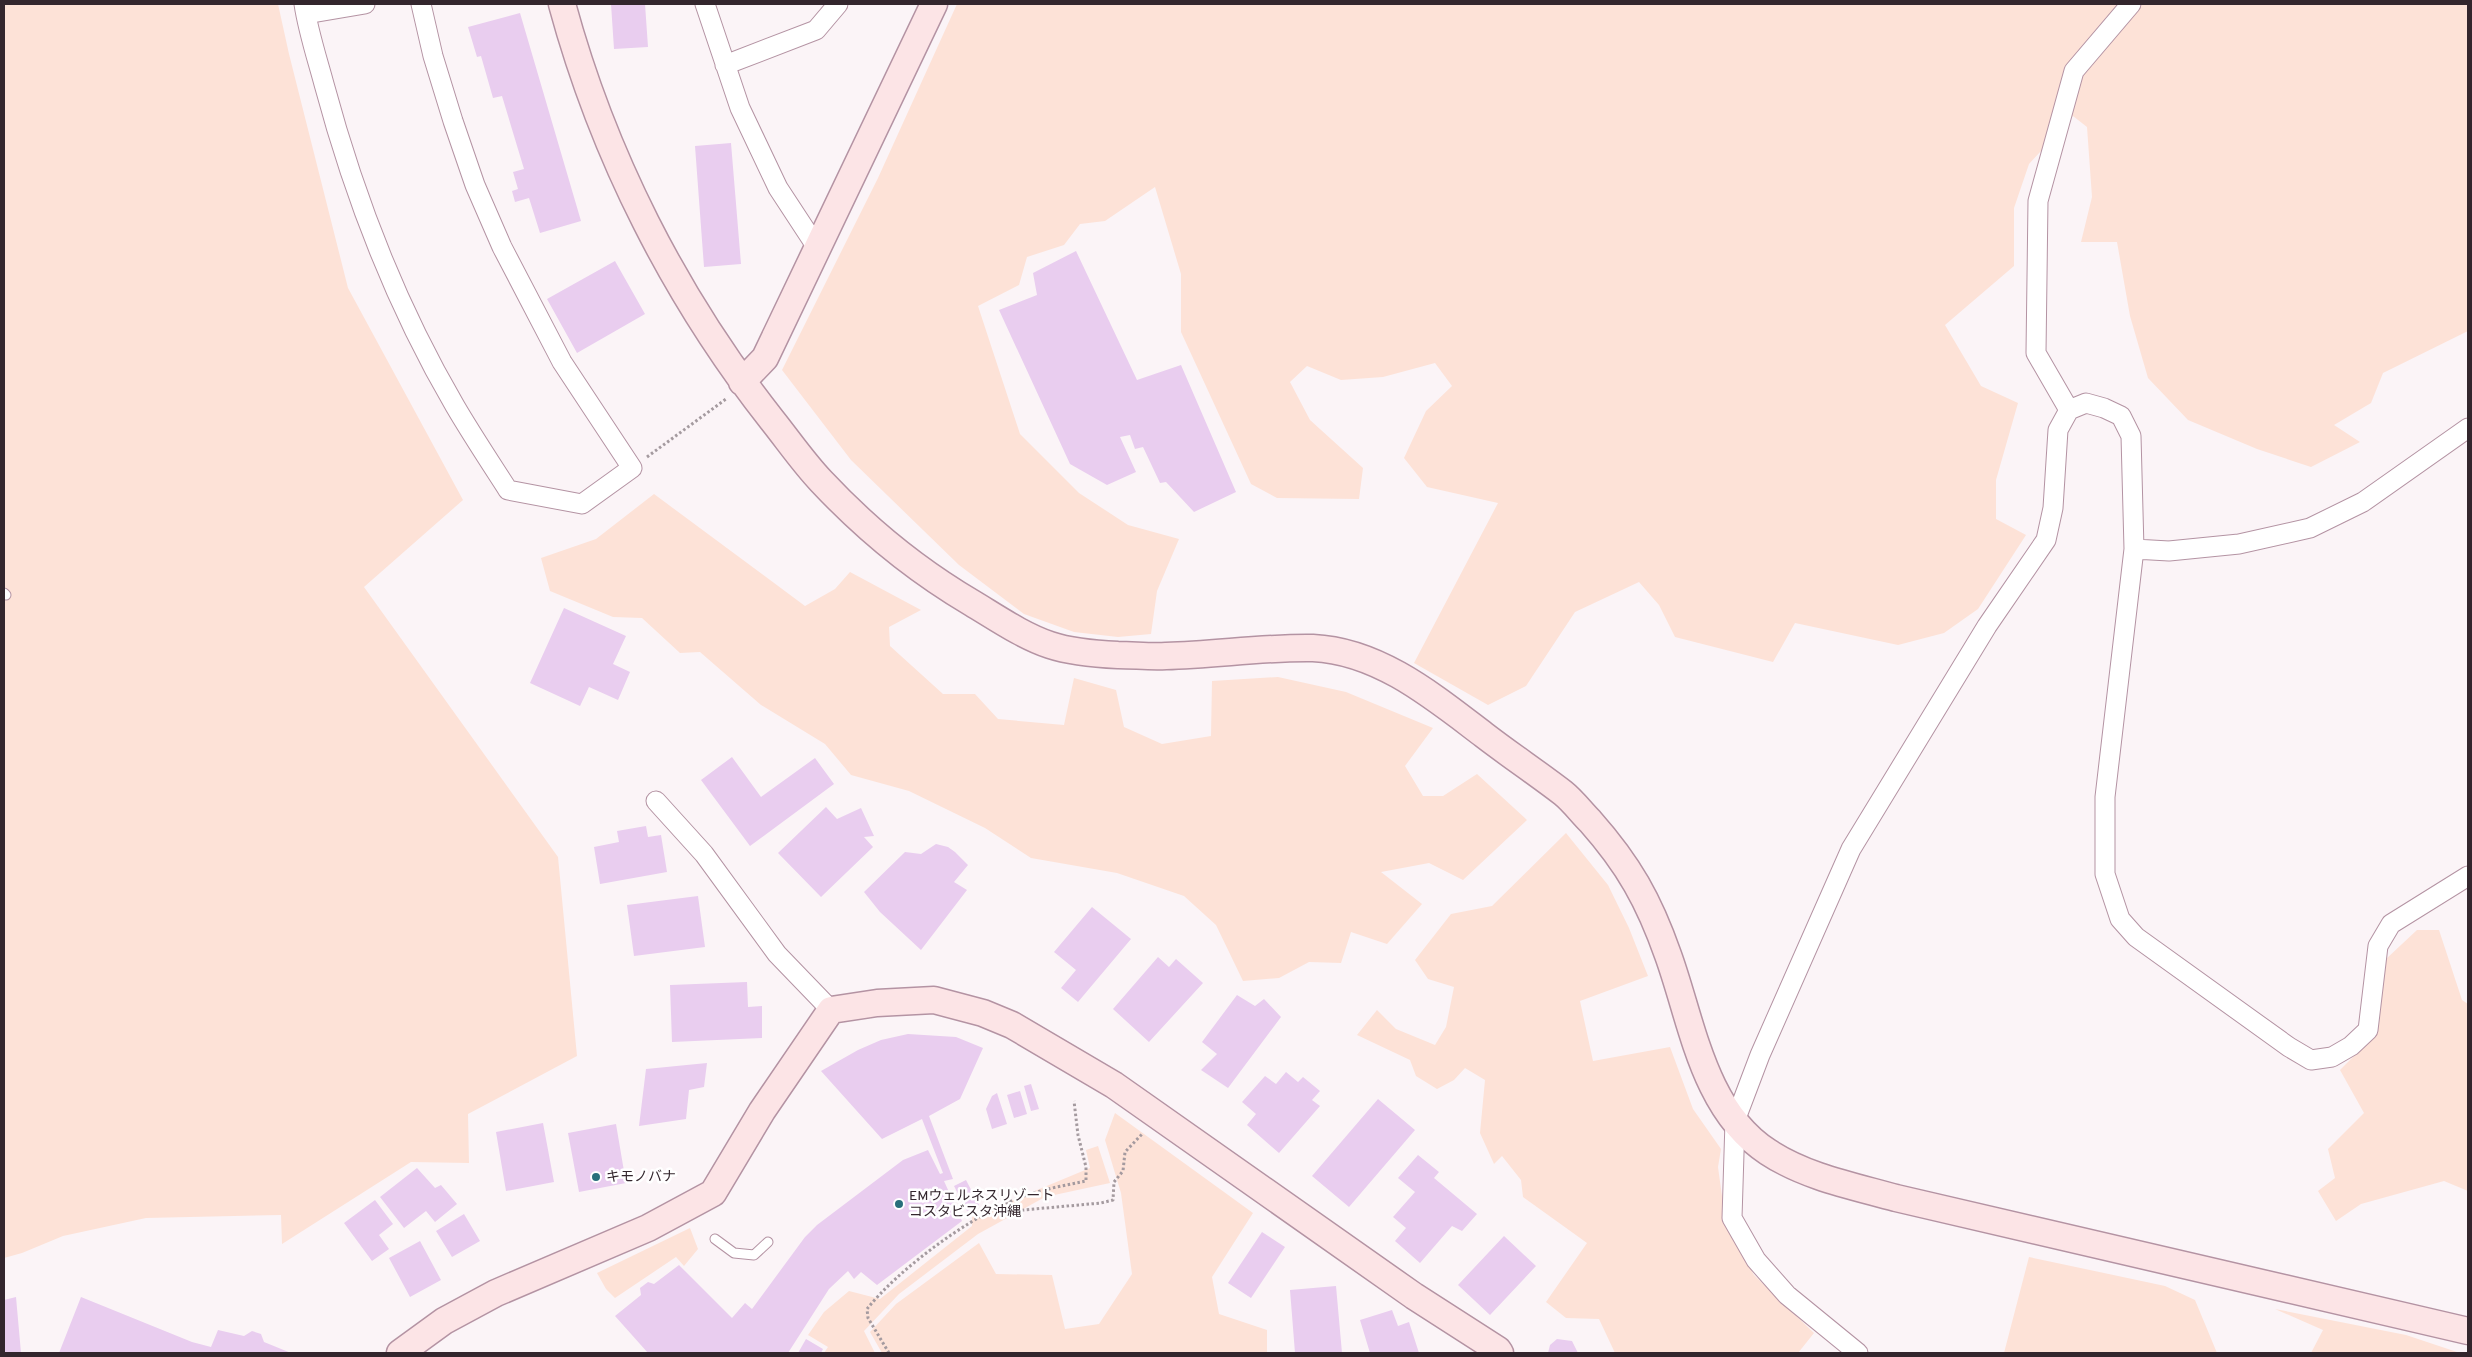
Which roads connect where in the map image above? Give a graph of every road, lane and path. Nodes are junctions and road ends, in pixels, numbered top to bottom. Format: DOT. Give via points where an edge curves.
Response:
graph roads {
  1 [pos="365,4"];
  2 [pos="421,4"];
  3 [pos="562,4"];
  4 [pos="705,4"];
  5 [pos="838,4"];
  6 [pos="934,4"];
  7 [pos="2131,4"];
  8 [pos="305,9"];
  9 [pos="725,65"];
  10 [pos="818,250"];
  11 [pos="742,382"];
  12 [pos="2069,410"];
  13 [pos="2468,428"];
  14 [pos="632,468"];
  15 [pos="2134,549"];
  16 [pos="656,802"];
  17 [pos="2468,876"];
  18 [pos="831,1010"];
  19 [pos="1074,1101"];
  20 [pos="1735,1120"];
  21 [pos="1145,1132"];
  22 [pos="1010,1201"];
  23 [pos="715,1239"];
  24 [pos="768,1242"];
  25 [pos="2468,1331"];
  26 [pos="400,1353"];
  27 [pos="889,1353"];
  28 [pos="1500,1353"];
  29 [pos="1858,1353"];
  1 -- 8 [label="street"];
  2 -- 14 [label="street" via="453,121 475,185 502,246 562,362"];
  3 -- 11 [label="street" via="599,118 638,209 677,282"];
  4 -- 9 [label="street"];
  5 -- 9 [label="street" via="816,30"];
  6 -- 10 [label="street"];
  7 -- 12 [label="street" via="2074,71 2038,201 2036,353"];
  8 -- 14 [label="street" via="353,182 378,248 414,328 455,405 508,490 582,504"];
  9 -- 10 [label="street" via="740,108 778,188"];
  10 -- 11 [label="street" via="765,358"];
  11 -- 14 [label="path" via="727,399"];
  11 -- 20 [label="street" via="819,480 901,556 962,597 1050,645 1095,654 1163,657 1316,648 1350,654 1395,672 1443,702 1569,798 1619,854 1650,908 1713,1086"];
  12 -- 15 [label="street" via="2086,403 2104,408 2121,416 2131,436"];
  12 -- 20 [label="street" via="2058,430 2053,508 2046,540 1987,626 1851,849 1760,1055"];
  13 -- 15 [label="street" via="2363,502 2310,528 2239,544 2169,552"];
  15 -- 17 [label="street" via="2105,797 2105,874 2120,919 2136,937 2311,1060 2332,1057 2351,1046 2368,1030 2378,946 2391,924"];
  16 -- 18 [label="street" via="704,854 777,954"];
  18 -- 26 [label="street" via="762,1111 713,1194 648,1228 496,1293 444,1321"];
  18 -- 28 [label="street" via="877,1003 934,1000 983,1013 1012,1025 1114,1085"];
  19 -- 22 [label="path" via="1086,1181"];
  20 -- 25 [label="street" via="1766,1152 1823,1178 1896,1198"];
  20 -- 29 [label="street" via="1732,1218 1756,1260 1787,1295"];
  21 -- 22 [label="path" via="1125,1152 1123,1171 1114,1182 1113,1200 1012,1211"];
  22 -- 27 [label="path" via="957,1232 916,1262 879,1294 867,1309 868,1318"];
  23 -- 24 [label="lane" via="734,1253 754,1255"];
}
